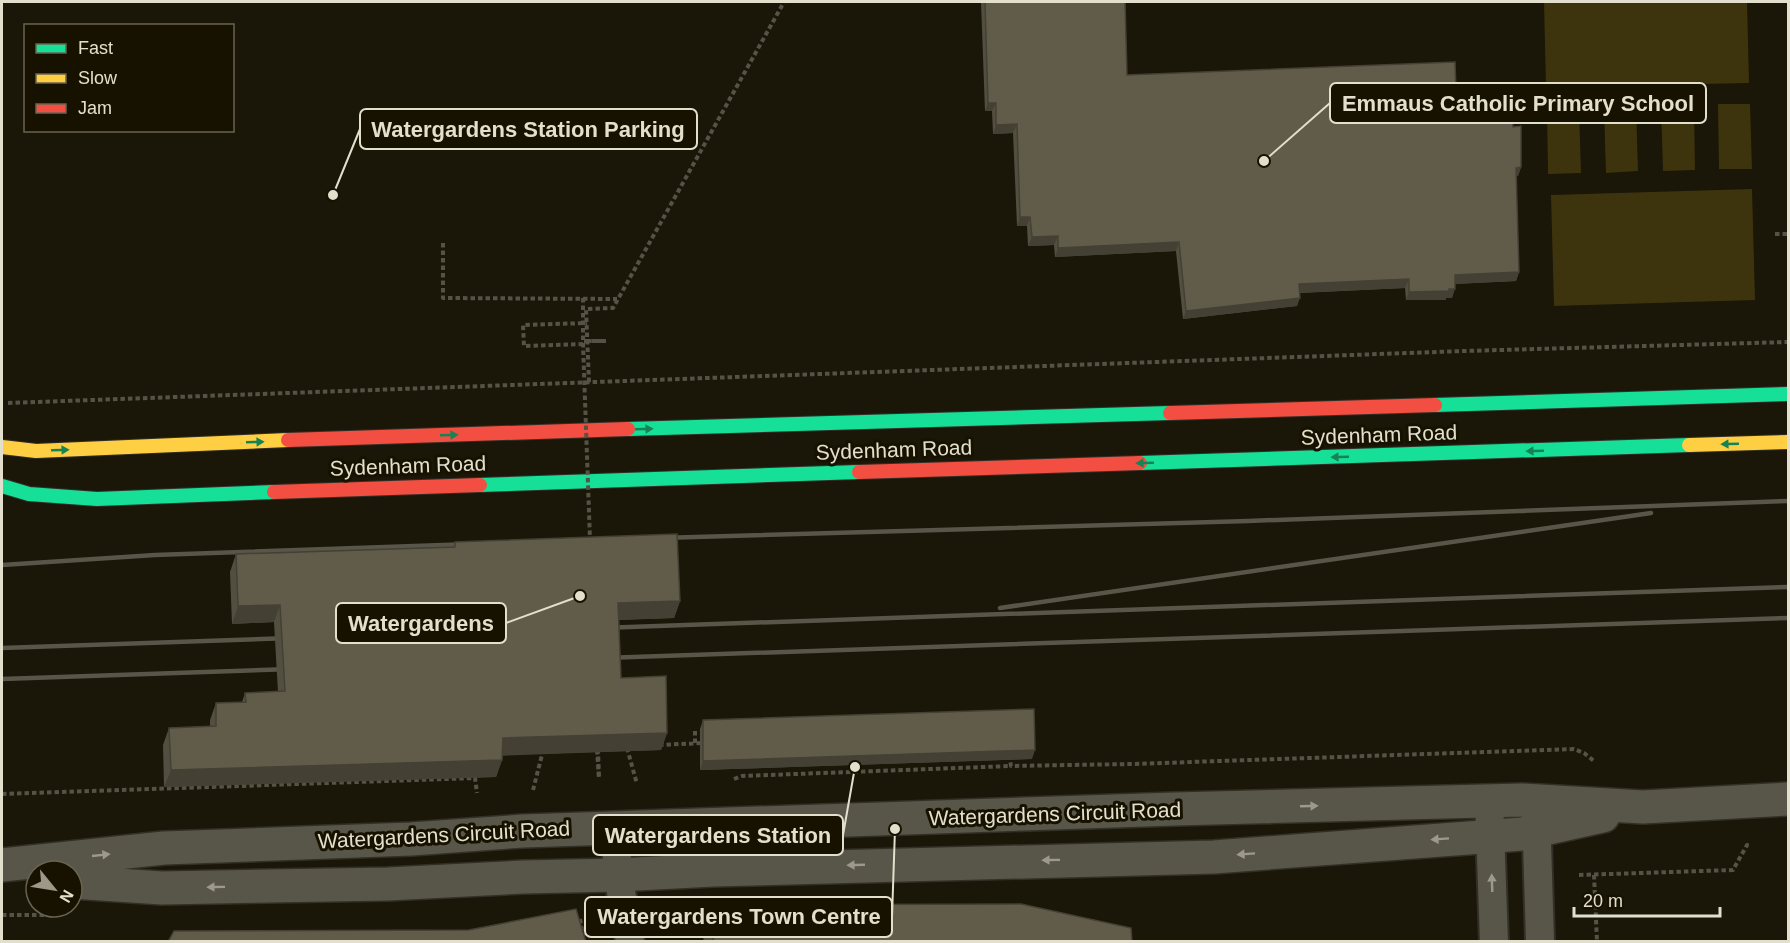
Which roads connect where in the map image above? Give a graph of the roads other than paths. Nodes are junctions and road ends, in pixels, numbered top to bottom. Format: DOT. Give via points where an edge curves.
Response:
graph roads {
  1 [pos="1788,394"];
  2 [pos="1788,442"];
  3 [pos="2,447"];
  4 [pos="2,486"];
  5 [pos="1788,799"];
  6 [pos="1489,801"];
  7 [pos="1537,815"];
  8 [pos="615,828"];
  9 [pos="1490,835"];
  10 [pos="2,865"];
  11 [pos="618,875"];
  12 [pos="2,878"];
  13 [pos="24,879"];
  14 [pos="84,883"];
  15 [pos="630,942"];
  16 [pos="1494,942"];
  17 [pos="1540,942"];
  3 -- 1 [label="street, Sydenham Road, one-way" via="36,451 338,438 715,432"];
  2 -- 4 [label="street, Sydenham Road, one-way" via="730,471 97,499 29,494"];
  5 -- 7 [label="street, Watergardens Circuit Road"];
  6 -- 7 [label="street, Watergardens Circuit Road"];
  8 -- 6 [label="street, Watergardens Circuit Road, one-way"];
  6 -- 9 [label="lane"];
  7 -- 9 [label="street, Watergardens Circuit Road" via="1522,834"];
  7 -- 17 [label="lane"];
  10 -- 8 [label="street, Watergardens Circuit Road, one-way" via="164,848"];
  8 -- 11 [label="lane"];
  9 -- 11 [label="street, Watergardens Circuit Road, one-way" via="1215,856"];
  16 -- 9 [label="lane, one-way"];
  11 -- 14 [label="street, Watergardens Circuit Road, one-way" via="162,888"];
  11 -- 15 [label="lane"];
  12 -- 13 [label="street"];
}
